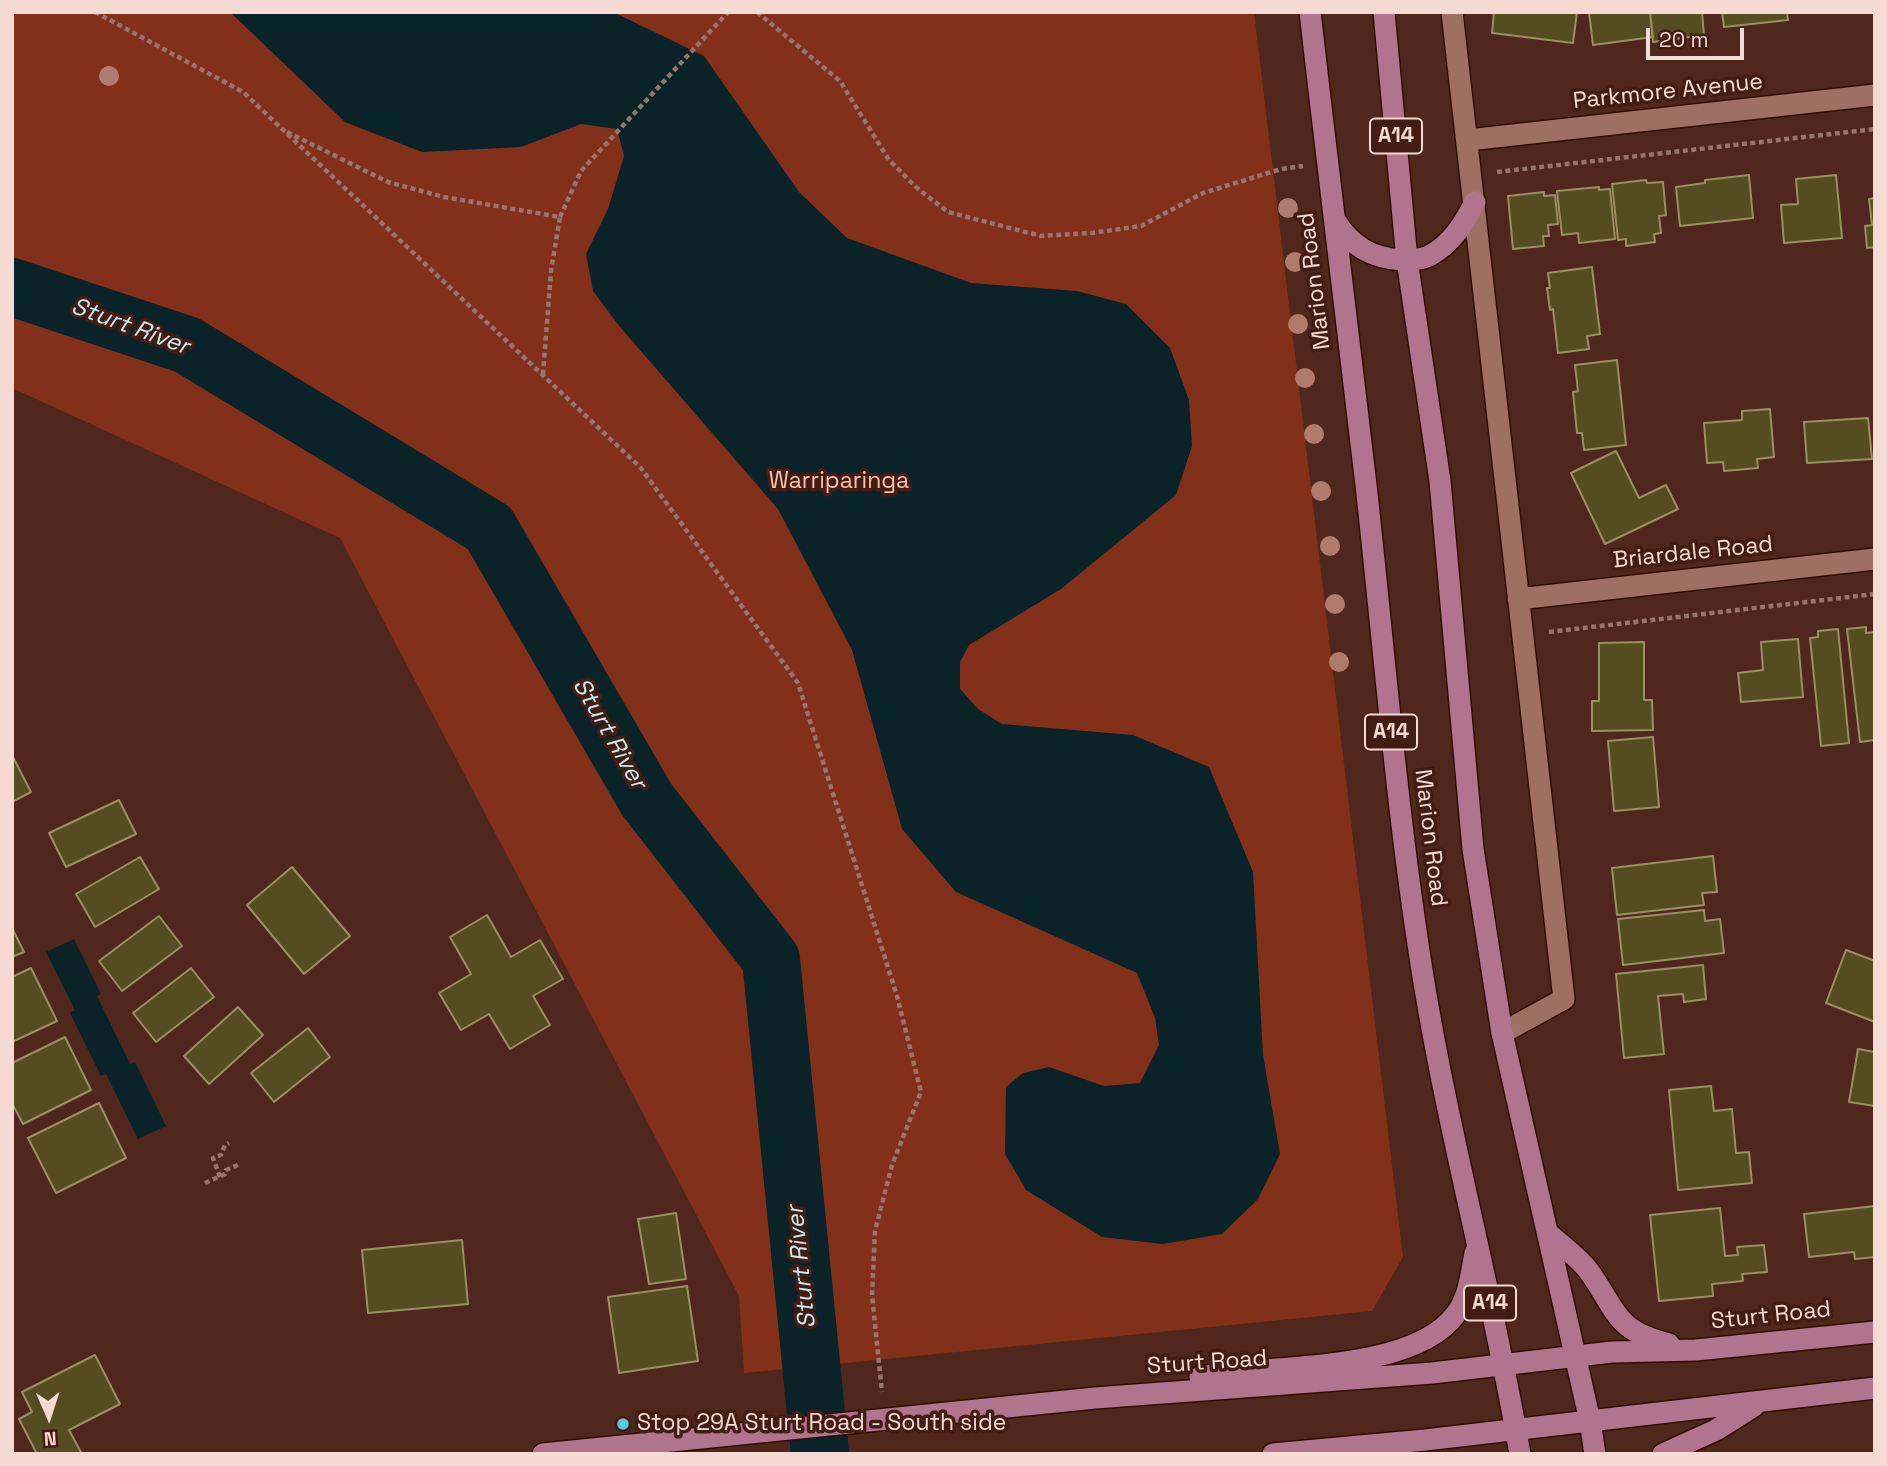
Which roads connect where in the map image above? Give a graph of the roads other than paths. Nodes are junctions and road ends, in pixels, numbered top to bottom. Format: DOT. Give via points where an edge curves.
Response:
graph roads {
  1 [pos="1310,12"];
  2 [pos="1384,12"];
  3 [pos="1452,12"];
  4 [pos="1875,95"];
  5 [pos="1468,140"];
  6 [pos="1475,202"];
  7 [pos="1334,218"];
  8 [pos="1407,260"];
  9 [pos="1875,559"];
  10 [pos="1518,599"];
  11 [pos="1502,1033"];
  12 [pos="1548,1233"];
  13 [pos="1478,1240"];
  14 [pos="1875,1332"];
  15 [pos="1696,1350"];
  16 [pos="1576,1356"];
  17 [pos="1502,1365"];
  18 [pos="1875,1388"];
  19 [pos="1095,1398"];
  20 [pos="1759,1404"];
  21 [pos="1590,1421"];
  22 [pos="1516,1429"];
  23 [pos="1433,1447"];
  24 [pos="626,1449"];
  25 [pos="542,1454"];
  26 [pos="1273,1454"];
  27 [pos="1520,1454"];
  28 [pos="1595,1454"];
  29 [pos="1662,1454"];
  1 -- 7 [label="main road, Marion Road / A14"];
  2 -- 8 [label="main road, Marion Road / A14"];
  3 -- 5 [label="street"];
  4 -- 5 [label="street, Parkmore Avenue"];
  5 -- 6 [label="street"];
  6 -- 8 [label="main road" via="1441,248"];
  6 -- 10 [label="street"];
  7 -- 8 [label="main road" via="1345,235 1367,253"];
  7 -- 13 [label="main road, Marion Road / A14" via="1418,946 1438,1071"];
  8 -- 11 [label="main road, Marion Road / A14" via="1440,481 1473,849"];
  9 -- 10 [label="street, Briardale Road"];
  10 -- 11 [label="street" via="1564,999"];
  11 -- 12 [label="main road, Marion Road / A14"];
  12 -- 15 [label="main road" via="1586,1268 1622,1323 1646,1338"];
  12 -- 16 [label="main road, Marion Road / A14"];
  13 -- 17 [label="main road, Marion Road / A14"];
  13 -- 19 [label="main road" via="1468,1291 1456,1314 1413,1346 1383,1355 1209,1375"];
  14 -- 15 [label="main road, Sturt Road"];
  15 -- 16 [label="main road, Sturt Road"];
  16 -- 17 [label="main road, Sturt Road"];
  16 -- 21 [label="main road, Marion Road / A14"];
  17 -- 19 [label="main road, Sturt Road"];
  17 -- 22 [label="main road, Marion Road / A14"];
  18 -- 20 [label="main road"];
  19 -- 24 [label="main road, Sturt Road" via="739,1433"];
  20 -- 21 [label="main road"];
  20 -- 29 [label="main road"];
  21 -- 22 [label="main road"];
  21 -- 28 [label="main road, Marion Road / A14"];
  22 -- 23 [label="main road"];
  22 -- 27 [label="main road, Marion Road / A14"];
  23 -- 26 [label="main road"];
  24 -- 25 [label="main road, Sturt Road"];
}
